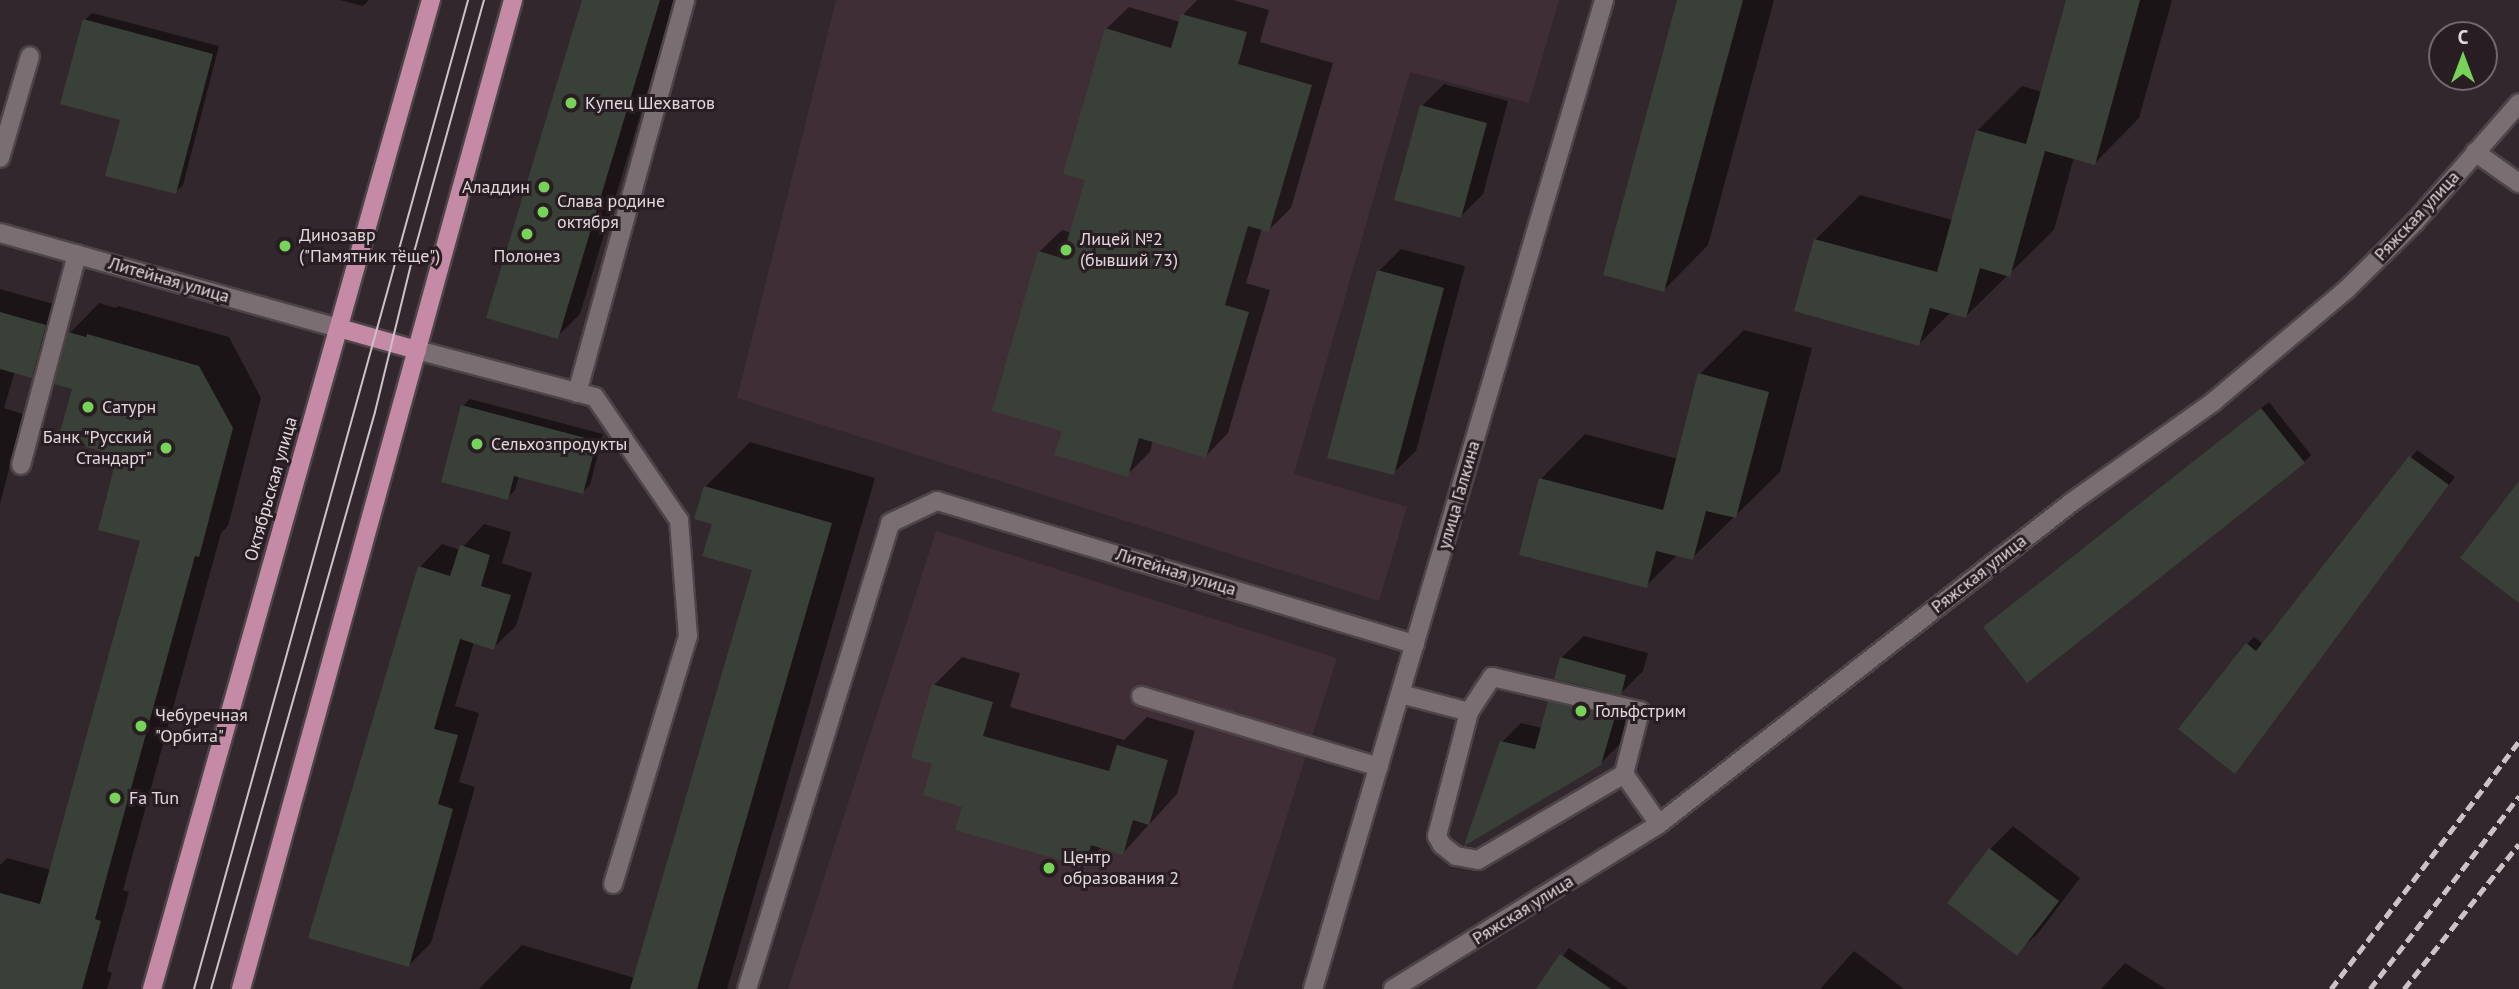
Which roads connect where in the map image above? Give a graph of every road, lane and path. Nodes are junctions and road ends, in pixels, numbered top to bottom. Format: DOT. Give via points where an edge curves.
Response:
graph roads {
  1 [pos="432,0"];
  2 [pos="513,0"];
  3 [pos="685,0"];
  4 [pos="1604,0"];
  5 [pos="30,56"];
  6 [pos="2519,103"];
  7 [pos="2475,152"];
  8 [pos="0,158"];
  9 [pos="2519,183"];
  10 [pos="0,233"];
  11 [pos="77,254"];
  12 [pos="339,328"];
  13 [pos="417,350"];
  14 [pos="577,393"];
  15 [pos="21,465"];
  16 [pos="1415,644"];
  17 [pos="1401,694"];
  18 [pos="1141,696"];
  19 [pos="1469,712"];
  20 [pos="1379,767"];
  21 [pos="1623,774"];
  22 [pos="1659,824"];
  23 [pos="613,884"];
  24 [pos="152,989"];
  25 [pos="241,989"];
  26 [pos="747,989"];
  27 [pos="1313,989"];
  28 [pos="1393,989"];
  1 -- 12 [label="main road, Октябрьская улица"];
  2 -- 13 [label="main road"];
  3 -- 14 [label="street"];
  4 -- 16 [label="street, улица Галкина"];
  5 -- 8 [label="street"];
  6 -- 7 [label="street, Ряжская улица"];
  7 -- 9 [label="street"];
  7 -- 22 [label="street, Ряжская улица" via="2415,222 2347,289 2213,402 2072,502"];
  10 -- 11 [label="street, Литейная улица"];
  11 -- 12 [label="street, Литейная улица"];
  11 -- 15 [label="street"];
  12 -- 13 [label="main road"];
  12 -- 24 [label="main road, Октябрьская улица"];
  13 -- 14 [label="street"];
  13 -- 25 [label="main road"];
  14 -- 23 [label="street" via="595,397 679,520 688,636"];
  16 -- 17 [label="street, улица Галкина"];
  16 -- 26 [label="street, Литейная улица" via="937,501 890,523"];
  17 -- 19 [label="street"];
  17 -- 20 [label="street, улица Галкина"];
  18 -- 20 [label="street"];
  19 -- 21 [label="street" via="1492,677 1640,710"];
  19 -- 21 [label="street" via="1437,836 1456,856 1478,860"];
  20 -- 27 [label="street, улица Галкина"];
  21 -- 22 [label="street"];
  22 -- 28 [label="street, Ряжская улица"];
}
